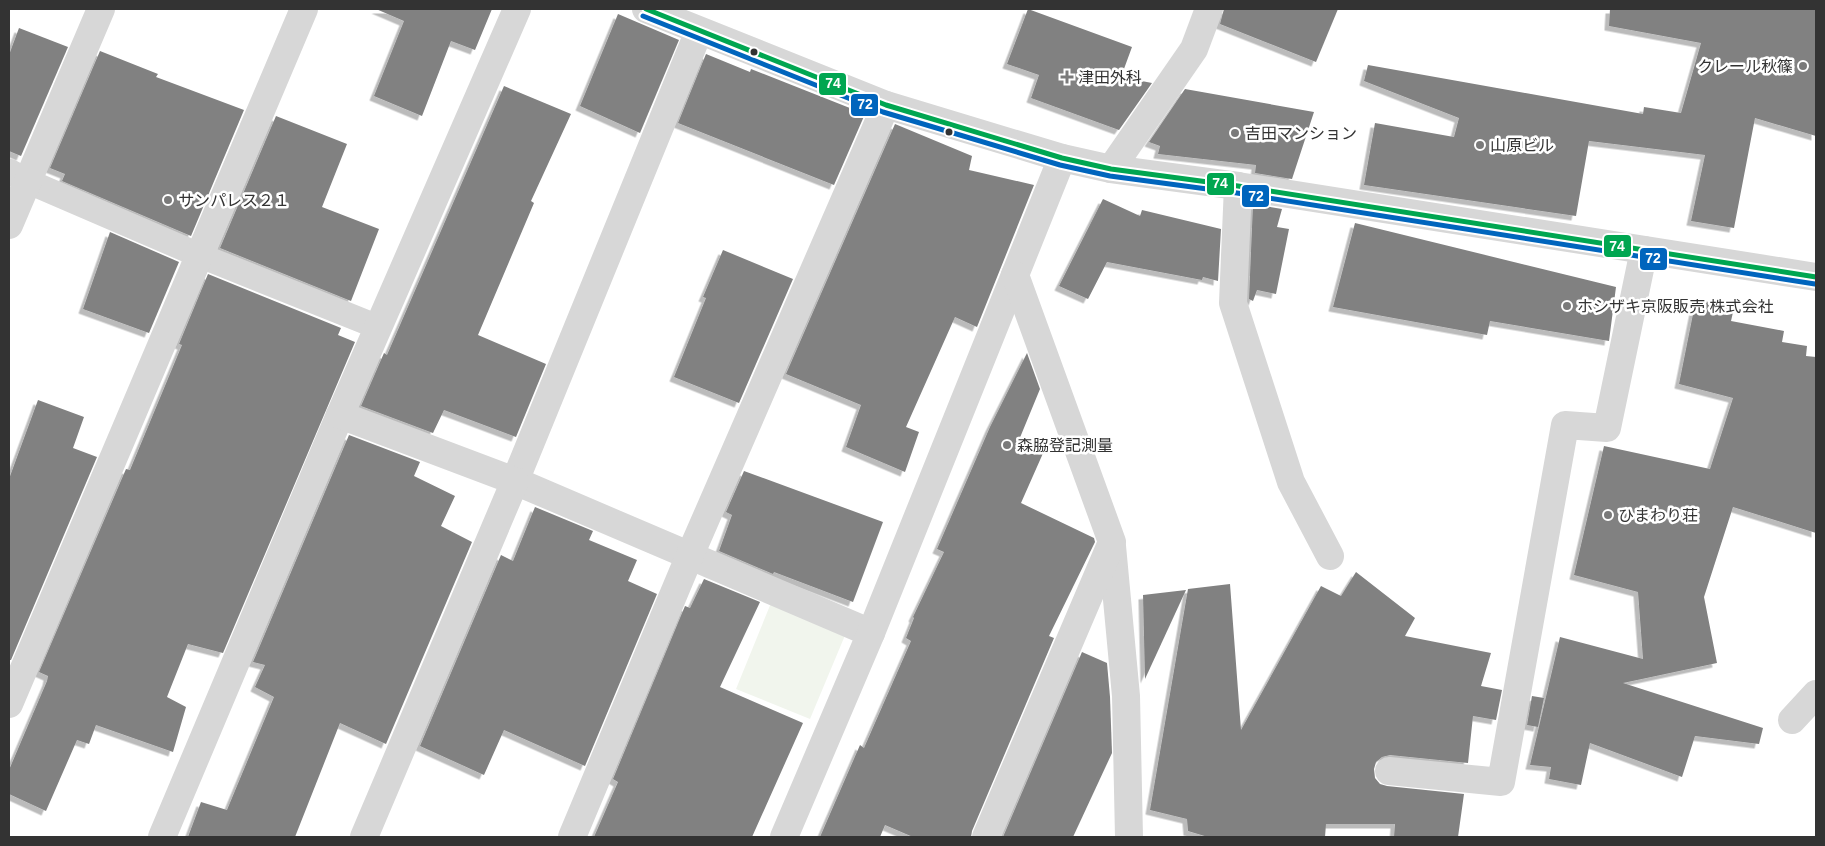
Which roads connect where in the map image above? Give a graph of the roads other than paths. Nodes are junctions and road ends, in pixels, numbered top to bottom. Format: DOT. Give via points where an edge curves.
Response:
graph roads {
  1 [pos="101,9"];
  2 [pos="304,9"];
  3 [pos="517,9"];
  4 [pos="646,9"];
  5 [pos="1209,9"];
  6 [pos="699,30"];
  7 [pos="886,105"];
  8 [pos="1062,158"];
  9 [pos="1111,169"];
  10 [pos="18,176"];
  11 [pos="1238,186"];
  12 [pos="9,225"];
  13 [pos="1644,250"];
  14 [pos="201,256"];
  15 [pos="1015,275"];
  16 [pos="1816,277"];
  17 [pos="378,327"];
  18 [pos="340,415"];
  19 [pos="514,481"];
  20 [pos="1112,542"];
  21 [pos="690,555"];
  22 [pos="1330,556"];
  23 [pos="872,633"];
  24 [pos="1816,694"];
  25 [pos="9,704"];
  26 [pos="1792,720"];
  27 [pos="1389,771"];
  28 [pos="162,837"];
  29 [pos="364,837"];
  30 [pos="572,837"];
  31 [pos="784,837"];
  32 [pos="986,837"];
  33 [pos="1129,837"];
  1 -- 10 [label="street"];
  2 -- 14 [label="street"];
  3 -- 17 [label="street"];
  4 -- 6 [label="street"];
  5 -- 9 [label="street" via="1194,49"];
  6 -- 7 [label="street"];
  6 -- 19 [label="street"];
  7 -- 8 [label="street"];
  7 -- 21 [label="street"];
  8 -- 9 [label="street"];
  8 -- 15 [label="street"];
  9 -- 11 [label="street"];
  10 -- 12 [label="street"];
  10 -- 14 [label="lane"];
  11 -- 13 [label="street"];
  11 -- 22 [label="street" via="1233,303 1291,482"];
  13 -- 16 [label="street"];
  13 -- 27 [label="street" via="1607,428 1565,425 1501,782"];
  14 -- 17 [label="lane"];
  14 -- 25 [label="street"];
  15 -- 20 [label="street"];
  15 -- 23 [label="street"];
  17 -- 18 [label="street"];
  18 -- 19 [label="street"];
  18 -- 28 [label="street"];
  19 -- 21 [label="street"];
  19 -- 29 [label="street"];
  20 -- 32 [label="street"];
  20 -- 33 [label="street" via="1126,696"];
  21 -- 23 [label="street"];
  21 -- 30 [label="street"];
  23 -- 31 [label="street"];
  24 -- 26 [label="street"];
}
